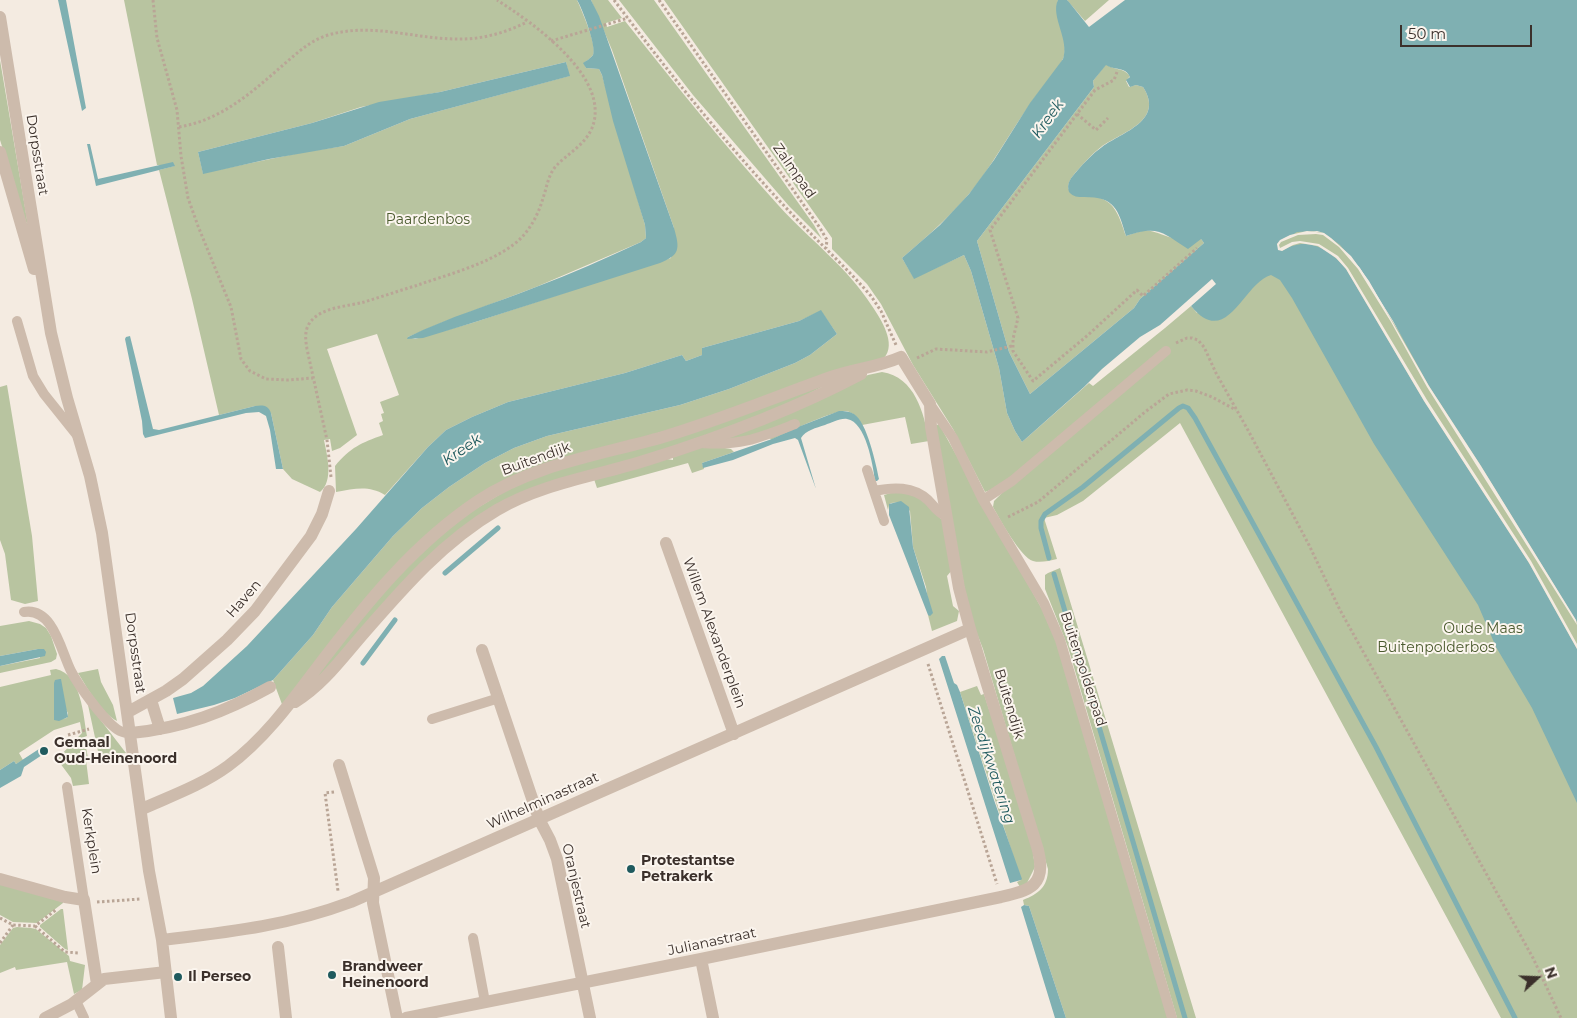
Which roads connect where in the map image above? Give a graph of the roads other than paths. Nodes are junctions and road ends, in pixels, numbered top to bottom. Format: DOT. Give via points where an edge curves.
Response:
graph roads {
  1 [pos="0,18"];
  2 [pos="0,152"];
  3 [pos="45,298"];
  4 [pos="18,321"];
  5 [pos="1166,352"];
  6 [pos="902,357"];
  7 [pos="874,367"];
  8 [pos="930,404"];
  9 [pos="795,424"];
  10 [pos="79,438"];
  11 [pos="700,443"];
  12 [pos="867,470"];
  13 [pos="329,491"];
  14 [pos="874,491"];
  15 [pos="983,500"];
  16 [pos="946,516"];
  17 [pos="884,521"];
  18 [pos="666,543"];
  19 [pos="24,612"];
  20 [pos="970,629"];
  21 [pos="482,650"];
  22 [pos="270,687"];
  23 [pos="499,698"];
  24 [pos="150,700"];
  25 [pos="288,705"];
  26 [pos="128,712"];
  27 [pos="432,719"];
  28 [pos="160,729"];
  29 [pos="131,733"];
  30 [pos="734,734"];
  31 [pos="339,765"];
  32 [pos="67,787"];
  33 [pos="142,808"];
  34 [pos="539,819"];
  35 [pos="0,879"];
  36 [pos="1023,892"];
  37 [pos="374,893"];
  38 [pos="84,900"];
  39 [pos="473,938"];
  40 [pos="162,940"];
  41 [pos="278,946"];
  42 [pos="701,959"];
  43 [pos="166,972"];
  44 [pos="582,982"];
  45 [pos="97,984"];
  46 [pos="76,1002"];
  47 [pos="485,1002"];
  48 [pos="45,1018"];
  49 [pos="84,1018"];
  50 [pos="171,1018"];
  51 [pos="286,1018"];
  52 [pos="397,1018"];
  53 [pos="406,1018"];
  54 [pos="590,1018"];
  55 [pos="713,1018"];
  56 [pos="1172,1018"];
  1 -- 3 [label="street, Dorpsstraat"];
  2 -- 3 [label="street, Dorpsstraat" via="27,249"];
  3 -- 10 [label="street, Dorpsstraat"];
  4 -- 10 [label="lane" via="33,376"];
  5 -- 15 [label="lane" via="1012,481"];
  6 -- 7 [label="street, Buitendijk"];
  6 -- 8 [label="street, Buitenpolderpad"];
  7 -- 11 [label="street, Buitendijk" via="790,408"];
  7 -- 25 [label="street, Buitendijk" via="835,376 664,437 548,468 496,489 458,514 407,559 364,607"];
  8 -- 15 [label="lane, Buitenpolderpad" via="954,438"];
  8 -- 16 [label="street, Buitendijk"];
  9 -- 11 [label="lane, Buitendijk" via="737,444"];
  10 -- 26 [label="street, Dorpsstraat" via="102,533"];
  11 -- 25 [label="street, Buitendijk" via="537,491 482,519 432,559 326,676 303,697"];
  12 -- 14 [label="lane"];
  13 -- 24 [label="street, Haven" via="311,536 255,611 201,665"];
  14 -- 16 [label="lane" via="889,488 913,490"];
  14 -- 17 [label="lane"];
  15 -- 56 [label="lane, Buitenpolderpad" via="1044,603 1060,640"];
  16 -- 20 [label="street, Buitendijk" via="958,588"];
  18 -- 30 [label="street, Willem Alexanderplein"];
  19 -- 29 [label="lane" via="32,612 45,619 72,673 92,700 115,728"];
  20 -- 30 [label="street, Wilhelminastraat"];
  20 -- 36 [label="street, Buitendijk" via="1040,859 1036,882"];
  21 -- 23 [label="street, Oranjestraat"];
  22 -- 28 [label="street" via="224,711"];
  23 -- 27 [label="lane"];
  23 -- 34 [label="street, Oranjestraat"];
  24 -- 26 [label="street, Haven"];
  24 -- 28 [label="street"];
  25 -- 33 [label="street, Buitendijk" via="252,746 227,767 195,786"];
  26 -- 29 [label="street, Dorpsstraat"];
  28 -- 29 [label="street"];
  29 -- 33 [label="street, Dorpsstraat"];
  30 -- 34 [label="street, Wilhelminastraat"];
  31 -- 37 [label="street" via="374,878"];
  32 -- 38 [label="lane, Kerkplein"];
  33 -- 40 [label="street, Dorpsstraat"];
  34 -- 37 [label="street, Wilhelminastraat"];
  34 -- 44 [label="street, Oranjestraat" via="558,859"];
  35 -- 38 [label="street"];
  36 -- 42 [label="street, Julianastraat"];
  37 -- 40 [label="street, Wilhelminastraat" via="271,926"];
  37 -- 52 [label="street" via="373,904"];
  38 -- 45 [label="street, Kerkplein"];
  39 -- 47 [label="lane"];
  40 -- 43 [label="street, Dorpsstraat"];
  41 -- 51 [label="street"];
  42 -- 44 [label="street, Julianastraat"];
  42 -- 55 [label="street"];
  43 -- 45 [label="street" via="108,978"];
  43 -- 50 [label="street, Dorpsstraat"];
  44 -- 47 [label="street, Julianastraat"];
  44 -- 54 [label="street, Oranjestraat"];
  45 -- 46 [label="street"];
  46 -- 48 [label="street"];
  46 -- 49 [label="lane"];
  47 -- 53 [label="street, Julianastraat"];
}
